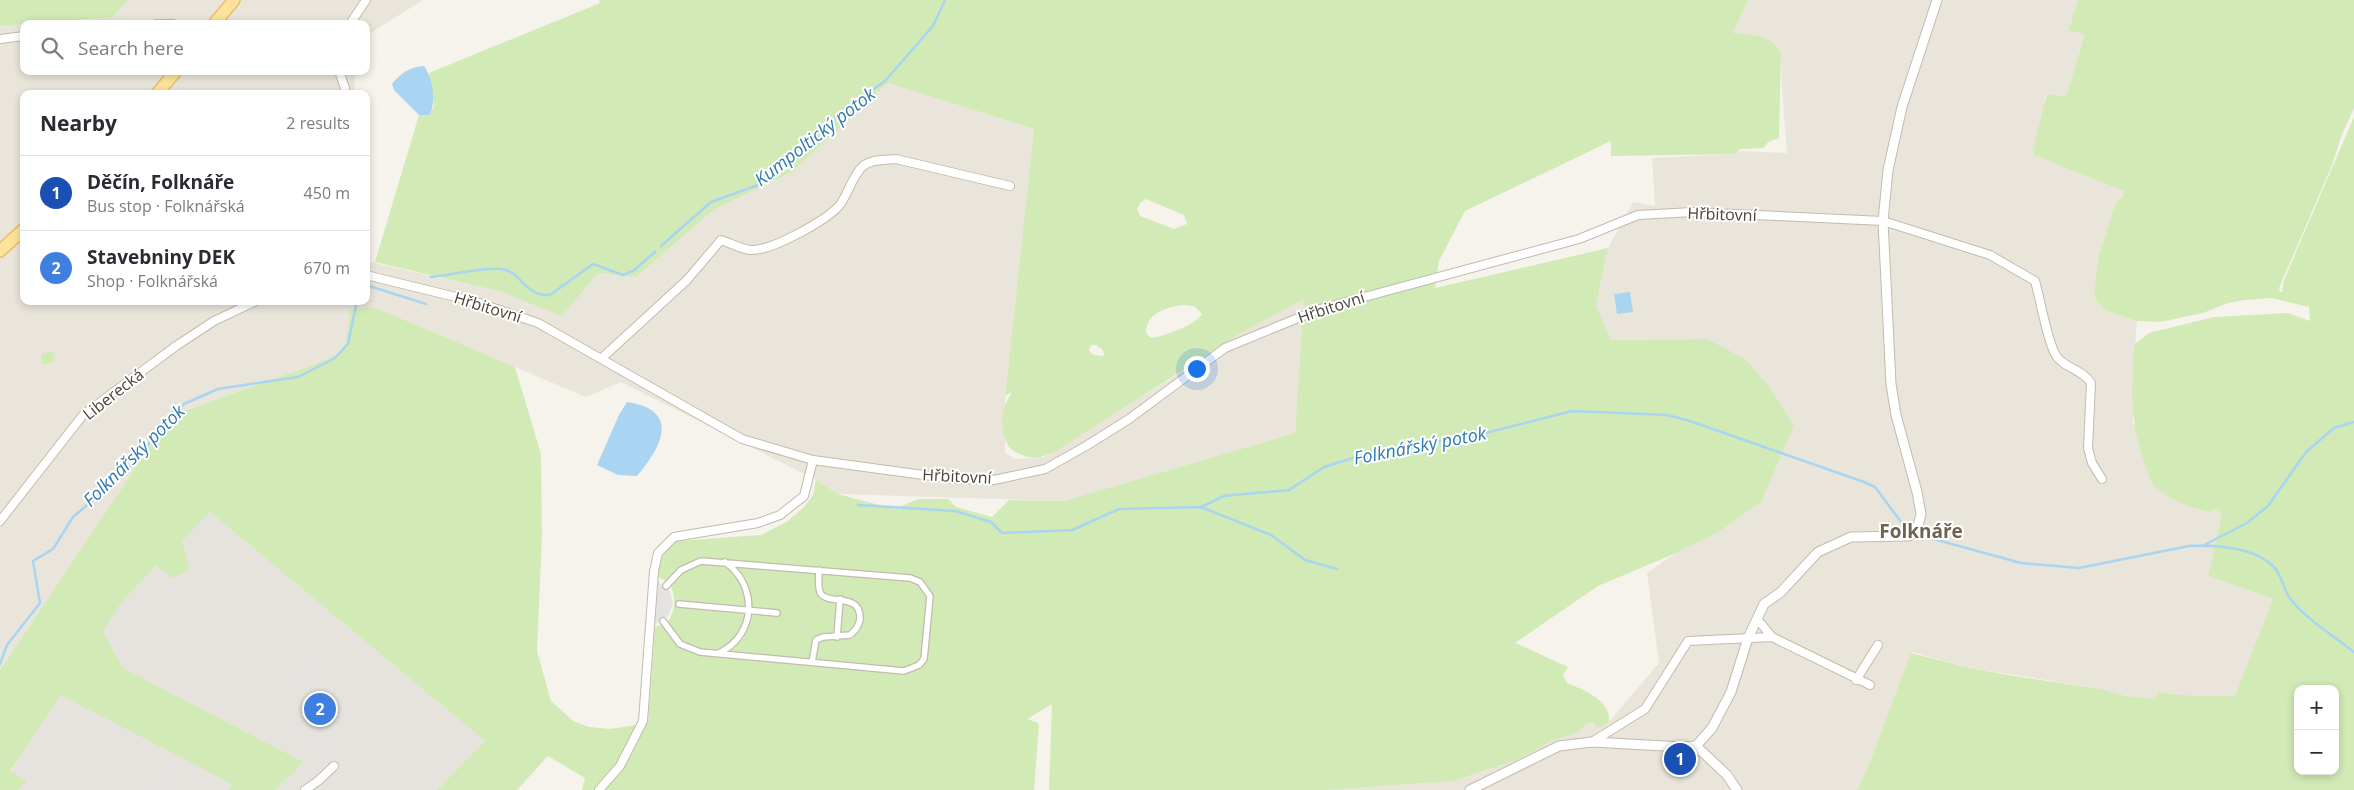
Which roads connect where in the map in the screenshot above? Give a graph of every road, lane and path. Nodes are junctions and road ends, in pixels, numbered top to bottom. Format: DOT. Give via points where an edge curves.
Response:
graph roads {
  1 [pos="234,0"];
  2 [pos="366,0"];
  3 [pos="1938,0"];
  4 [pos="217,20"];
  5 [pos="353,20"];
  6 [pos="20,36"];
  7 [pos="0,39"];
  8 [pos="170,75"];
  9 [pos="340,75"];
  10 [pos="160,90"];
  11 [pos="345,90"];
  12 [pos="1010,186"];
  13 [pos="1883,221"];
  14 [pos="20,234"];
  15 [pos="0,251"];
  16 [pos="370,276"];
  17 [pos="248,305"];
  18 [pos="602,358"];
  19 [pos="813,460"];
  20 [pos="2102,479"];
  21 [pos="0,521"];
  22 [pos="724,562"];
  23 [pos="819,570"];
  24 [pos="666,586"];
  25 [pos="840,599"];
  26 [pos="679,604"];
  27 [pos="749,610"];
  28 [pos="776,613"];
  29 [pos="1758,620"];
  30 [pos="663,621"];
  31 [pos="837,637"];
  32 [pos="1772,637"];
  33 [pos="1748,638"];
  34 [pos="1878,645"];
  35 [pos="718,654"];
  36 [pos="812,662"];
  37 [pos="1856,680"];
  38 [pos="1870,685"];
  39 [pos="1592,742"];
  40 [pos="1696,746"];
  41 [pos="334,766"];
  42 [pos="305,790"];
  43 [pos="599,790"];
  44 [pos="1470,790"];
  45 [pos="1737,790"];
  1 -- 4 [label="main road"];
  2 -- 5 [label="street"];
  3 -- 13 [label="street" via="1902,107 1888,170"];
  6 -- 7 [label="street"];
  8 -- 10 [label="main road"];
  9 -- 11 [label="street"];
  12 -- 18 [label="street" via="896,159 877,160 863,166 840,205 828,216 786,239 763,249 750,250 721,240 688,280"];
  13 -- 19 [label="street, Hřbitovní" via="1693,212 1638,215 1579,239 1320,309 1225,348 1129,419 1045,469 994,480 953,479"];
  13 -- 20 [label="street, Hřbitovní" via="1990,255 2035,281 2057,358 2086,376 2091,383 2088,448 2092,463"];
  13 -- 29 [label="street" via="1891,384 1917,492 1921,514 1918,526 1909,536 1851,537 1818,552 1781,592 1764,604"];
  14 -- 15 [label="main road"];
  16 -- 18 [label="street, Hřbitovní" via="476,302 538,322"];
  17 -- 21 [label="street, Liberecká" via="206,326 82,415"];
  18 -- 19 [label="street, Hřbitovní" via="742,439"];
  19 -- 43 [label="street" via="804,496 780,515 758,523 674,537 658,553 643,721 620,766"];
  22 -- 23 [label="street"];
  22 -- 24 [label="street" via="692,564 680,570"];
  22 -- 27 [label="street" via="744,583"];
  23 -- 25 [label="street" via="821,594"];
  23 -- 36 [label="street" via="910,578 920,582 930,596 924,659 912,668 904,671"];
  25 -- 31 [label="street"];
  25 -- 31 [label="street" via="853,604 860,620 850,635"];
  26 -- 27 [label="street"];
  27 -- 28 [label="street"];
  27 -- 35 [label="street" via="740,636"];
  29 -- 32 [label="street"];
  29 -- 33 [label="street"];
  30 -- 35 [label="street" via="673,637 688,649"];
  31 -- 36 [label="street" via="816,640"];
  32 -- 33 [label="street"];
  32 -- 37 [label="street"];
  33 -- 39 [label="street" via="1688,640 1645,708"];
  33 -- 40 [label="street" via="1731,692 1712,728"];
  34 -- 37 [label="street"];
  35 -- 36 [label="street"];
  37 -- 38 [label="street"];
  39 -- 40 [label="street"];
  39 -- 44 [label="street" via="1559,746"];
  40 -- 45 [label="street" via="1727,775"];
  41 -- 42 [label="street"];
}
